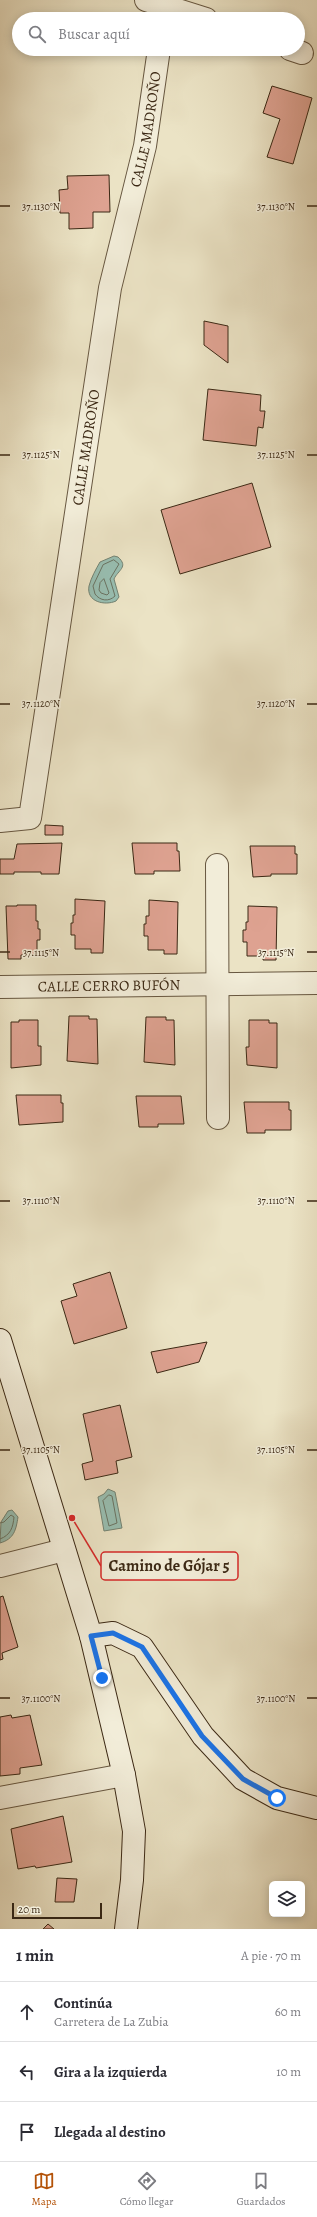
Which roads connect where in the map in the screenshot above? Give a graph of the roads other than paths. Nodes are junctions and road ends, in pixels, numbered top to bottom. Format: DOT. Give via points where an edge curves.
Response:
graph roads {
  1 [pos="160,6"];
  2 [pos="181,12"];
  3 [pos="158,56"];
  4 [pos="0,821"];
  5 [pos="217,865"];
  6 [pos="317,983"];
  7 [pos="218,984"];
  8 [pos="0,986"];
  9 [pos="218,1118"];
  10 [pos="0,1340"];
  11 [pos="64,1550"];
  12 [pos="0,1566"];
  13 [pos="91,1636"];
  14 [pos="124,1775"];
  15 [pos="0,1798"];
  16 [pos="317,1808"];
  17 [pos="126,1929"];
  1 -- 2 [label="street"];
  3 -- 4 [label="street, CALLE MADROÑO" via="145,146 110,288 30,818"];
  5 -- 7 [label="street"];
  6 -- 7 [label="street, CALLE CERRO BUFÓN"];
  7 -- 8 [label="street, CALLE CERRO BUFÓN"];
  7 -- 9 [label="street"];
  10 -- 11 [label="street"];
  11 -- 12 [label="street"];
  11 -- 13 [label="street"];
  13 -- 14 [label="street"];
  13 -- 16 [label="street" via="113,1633 142,1647 202,1736 243,1779 277,1798"];
  14 -- 15 [label="street"];
  14 -- 17 [label="street" via="134,1831"];
}
